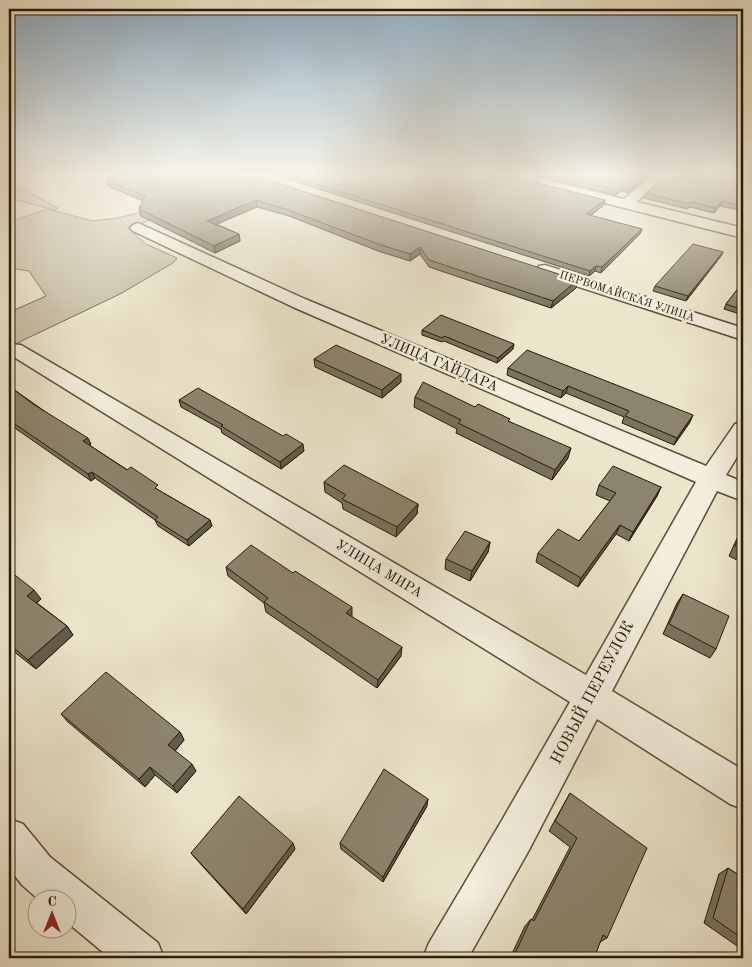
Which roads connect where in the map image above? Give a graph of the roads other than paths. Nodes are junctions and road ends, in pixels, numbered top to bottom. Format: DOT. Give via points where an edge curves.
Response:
graph roads {
  1 [pos="692,220"];
  2 [pos="138,228"];
  3 [pos="743,233"];
  4 [pos="529,265"];
  5 [pos="743,334"];
  6 [pos="14,349"];
  7 [pos="743,429"];
  8 [pos="711,478"];
  9 [pos="743,492"];
  10 [pos="592,697"];
  11 [pos="743,791"];
  12 [pos="9,838"];
  13 [pos="143,958"];
  14 [pos="444,958"];
  1 -- 3 [label="street"];
  2 -- 8 [label="street, УЛИЦА ГАЙДАРА" via="299,303"];
  4 -- 5 [label="street, ПЕРВОМАЙСКАЯ УЛИЦА"];
  6 -- 10 [label="street, УЛИЦА МИРА"];
  7 -- 8 [label="street, НОВЫЙ ПЕРЕУЛОК"];
  8 -- 9 [label="street, УЛИЦА ГАЙДАРА"];
  8 -- 10 [label="street, НОВЫЙ ПЕРЕУЛОК"];
  10 -- 11 [label="street, УЛИЦА МИРА"];
  10 -- 14 [label="street, НОВЫЙ ПЕРЕУЛОК"];
  12 -- 13 [label="street" via="36,871"];
}
